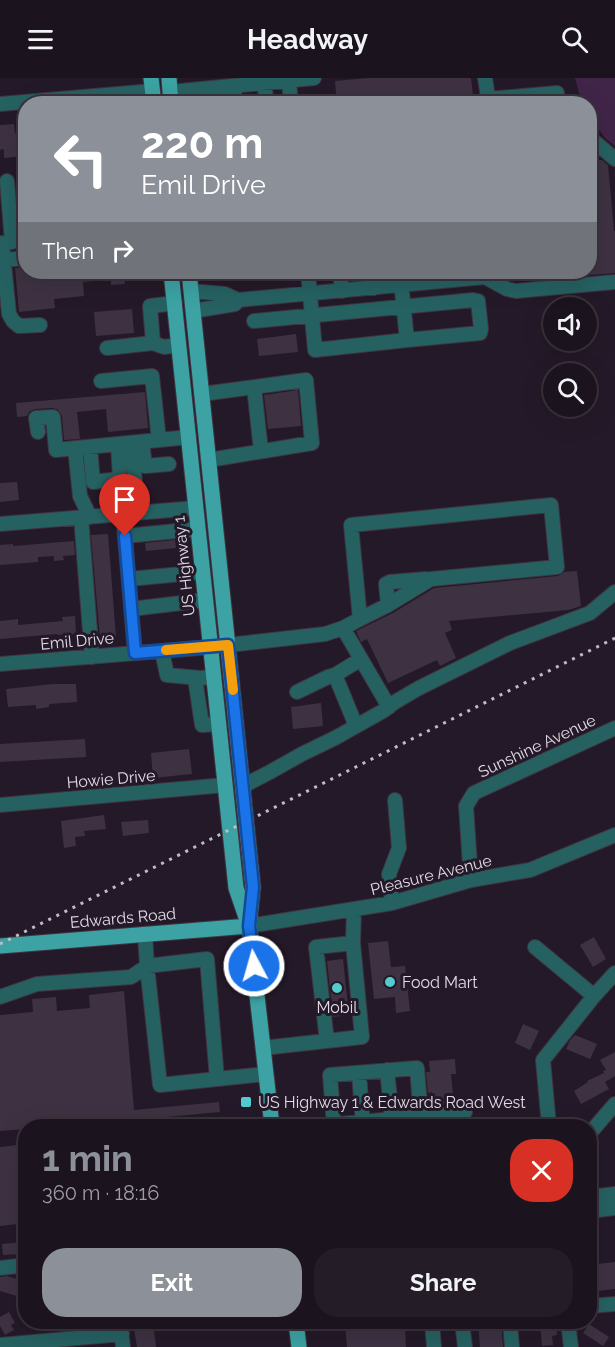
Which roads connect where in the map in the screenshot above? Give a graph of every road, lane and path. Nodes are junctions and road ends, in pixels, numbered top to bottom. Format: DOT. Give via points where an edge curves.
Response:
graph roads {
  1 [pos="314,78"];
  2 [pos="485,78"];
  3 [pos="268,81"];
  4 [pos="289,81"];
  5 [pos="206,83"];
  6 [pos="234,86"];
  7 [pos="154,88"];
  8 [pos="557,93"];
  9 [pos="168,94"];
  10 [pos="131,96"];
  11 [pos="235,96"];
  12 [pos="267,96"];
  13 [pos="290,96"];
  14 [pos="487,96"];
  15 [pos="531,96"];
  16 [pos="18,103"];
  17 [pos="0,104"];
  18 [pos="597,144"];
  19 [pos="615,159"];
  20 [pos="7,181"];
  21 [pos="11,224"];
  22 [pos="18,224"];
  23 [pos="10,242"];
  24 [pos="18,259"];
  25 [pos="4,260"];
  26 [pos="172,279"];
  27 [pos="190,279"];
  28 [pos="309,279"];
  29 [pos="341,279"];
  30 [pos="373,279"];
  31 [pos="398,279"];
  32 [pos="401,279"];
  33 [pos="496,279"];
  34 [pos="569,279"];
  35 [pos="584,279"];
  36 [pos="615,282"];
  37 [pos="374,288"];
  38 [pos="191,291"];
  39 [pos="342,291"];
  40 [pos="310,294"];
  41 [pos="238,300"];
  42 [pos="175,303"];
  43 [pos="404,307"];
  44 [pos="193,311"];
  45 [pos="312,315"];
  46 [pos="254,321"];
  47 [pos="40,325"];
  48 [pos="407,340"];
  49 [pos="153,343"];
  50 [pos="179,345"];
  51 [pos="107,348"];
  52 [pos="182,376"];
  53 [pos="101,381"];
  54 [pos="254,387"];
  55 [pos="202,394"];
  56 [pos="38,432"];
  57 [pos="189,437"];
  58 [pos="159,440"];
  59 [pos="130,443"];
  60 [pos="90,447"];
  61 [pos="75,448"];
  62 [pos="261,451"];
  63 [pos="209,460"];
  64 [pos="169,464"];
  65 [pos="93,482"];
  66 [pos="136,490"];
  67 [pos="80,496"];
  68 [pos="196,508"];
  69 [pos="123,514"];
  70 [pos="85,517"];
  71 [pos="0,524"];
  72 [pos="198,529"];
  73 [pos="125,536"];
  74 [pos="203,572"];
  75 [pos="129,579"];
  76 [pos="615,592"];
  77 [pos="206,600"];
  78 [pos="131,609"];
  79 [pos="360,620"];
  80 [pos="343,628"];
  81 [pos="228,645"];
  82 [pos="211,647"];
  83 [pos="162,651"];
  84 [pos="135,653"];
  85 [pos="92,657"];
  86 [pos="361,659"];
  87 [pos="0,664"];
  88 [pos="335,675"];
  89 [pos="214,677"];
  90 [pos="195,678"];
  91 [pos="297,692"];
  92 [pos="389,706"];
  93 [pos="219,724"];
  94 [pos="356,726"];
  95 [pos="615,728"];
  96 [pos="225,785"];
  97 [pos="243,786"];
  98 [pos="395,800"];
  99 [pos="0,805"];
  100 [pos="615,835"];
  101 [pos="471,880"];
  102 [pos="393,903"];
  103 [pos="354,909"];
  104 [pos="249,926"];
  105 [pos="145,934"];
  106 [pos="353,943"];
  107 [pos="0,946"];
  108 [pos="535,947"];
  109 [pos="147,966"];
  110 [pos="615,973"];
  111 [pos="594,996"];
  112 [pos="0,997"];
  113 [pos="327,1041"];
  114 [pos="263,1048"];
  115 [pos="387,1070"];
  116 [pos="359,1073"];
  117 [pos="266,1074"];
  118 [pos="217,1079"];
  119 [pos="615,1104"];
  120 [pos="465,1112"];
  121 [pos="421,1117"];
  122 [pos="271,1119"];
  123 [pos="333,1119"];
  124 [pos="363,1119"];
  125 [pos="392,1119"];
  126 [pos="548,1119"];
  127 [pos="597,1124"];
  128 [pos="615,1194"];
  129 [pos="597,1196"];
  130 [pos="615,1208"];
  131 [pos="597,1210"];
  132 [pos="18,1267"];
  133 [pos="0,1268"];
  134 [pos="615,1304"];
  135 [pos="597,1305"];
  136 [pos="297,1329"];
  137 [pos="433,1329"];
  138 [pos="463,1329"];
  139 [pos="511,1329"];
  140 [pos="569,1329"];
  141 [pos="121,1334"];
  142 [pos="0,1345"];
  143 [pos="299,1347"];
  144 [pos="434,1347"];
  145 [pos="465,1347"];
  146 [pos="512,1347"];
  147 [pos="571,1347"];
  1 -- 4 [label="street"];
  2 -- 14 [label="street"];
  3 -- 4 [label="street"];
  3 -- 6 [label="street"];
  3 -- 12 [label="street"];
  4 -- 13 [label="street"];
  5 -- 6 [label="street"];
  5 -- 9 [label="street"];
  6 -- 11 [label="street"];
  7 -- 9 [label="main road"];
  7 -- 10 [label="street"];
  8 -- 15 [label="street"];
  16 -- 17 [label="street"];
  18 -- 19 [label="street"];
  20 -- 21 [label="street"];
  21 -- 22 [label="street"];
  21 -- 23 [label="street"];
  23 -- 25 [label="street"];
  24 -- 25 [label="street"];
  25 -- 47 [label="street" via="9,314 19,326"];
  26 -- 42 [label="main road, US Highway 1"];
  27 -- 38 [label="main road, US Highway 1"];
  28 -- 40 [label="street"];
  29 -- 39 [label="street"];
  30 -- 37 [label="street"];
  31 -- 37 [label="street"];
  32 -- 43 [label="street"];
  33 -- 34 [label="street" via="516,291"];
  35 -- 36 [label="street"];
  37 -- 39 [label="street"];
  38 -- 41 [label="street" via="225,294"];
  38 -- 44 [label="main road, US Highway 1"];
  39 -- 40 [label="street"];
  40 -- 41 [label="street"];
  40 -- 45 [label="street"];
  41 -- 44 [label="street" via="235,304"];
  42 -- 49 [label="street" via="150,306"];
  42 -- 50 [label="main road, US Highway 1"];
  43 -- 45 [label="street"];
  43 -- 48 [label="street"];
  43 -- 48 [label="street" via="473,300 478,302 481,329 480,333"];
  44 -- 55 [label="main road, US Highway 1"];
  45 -- 46 [label="street"];
  45 -- 48 [label="street" via="315,350"];
  49 -- 50 [label="street"];
  49 -- 51 [label="street"];
  50 -- 52 [label="main road, US Highway 1"];
  52 -- 55 [label="main road" via="195,382"];
  52 -- 57 [label="main road, US Highway 1"];
  53 -- 58 [label="street" via="153,376"];
  54 -- 55 [label="street"];
  54 -- 62 [label="street"];
  54 -- 62 [label="street" via="306,380 312,443"];
  55 -- 63 [label="main road, US Highway 1"];
  56 -- 61 [label="street" via="36,418 53,417 56,450"];
  57 -- 58 [label="street"];
  57 -- 68 [label="main road, US Highway 1"];
  58 -- 59 [label="street"];
  59 -- 60 [label="street"];
  59 -- 64 [label="street" via="145,466"];
  59 -- 65 [label="street" via="120,479"];
  59 -- 66 [label="street"];
  60 -- 61 [label="street"];
  60 -- 65 [label="street"];
  61 -- 67 [label="street"];
  62 -- 63 [label="street"];
  63 -- 81 [label="main road, US Highway 1"];
  65 -- 67 [label="street"];
  67 -- 70 [label="street"];
  68 -- 69 [label="street"];
  68 -- 72 [label="main road, US Highway 1"];
  69 -- 70 [label="street"];
  69 -- 73 [label="street"];
  70 -- 71 [label="street"];
  70 -- 85 [label="street"];
  72 -- 73 [label="street"];
  72 -- 74 [label="main road, US Highway 1"];
  73 -- 75 [label="street"];
  74 -- 75 [label="street"];
  74 -- 77 [label="main road, US Highway 1"];
  75 -- 78 [label="street"];
  76 -- 92 [label="street" via="590,613 510,643"];
  77 -- 78 [label="street"];
  77 -- 82 [label="main road, US Highway 1"];
  78 -- 84 [label="street"];
  79 -- 79 [label="street, Emil Drive" via="431,579 557,567 551,505 351,525"];
  79 -- 80 [label="street, Emil Drive"];
  80 -- 81 [label="street, Emil Drive" via="325,634"];
  80 -- 86 [label="street"];
  81 -- 82 [label="street, Emil Drive"];
  81 -- 97 [label="main road, US Highway 1"];
  82 -- 83 [label="street, Emil Drive"];
  82 -- 89 [label="main road, US Highway 1"];
  83 -- 84 [label="street, Emil Drive"];
  83 -- 90 [label="street" via="166,675"];
  84 -- 85 [label="street, Emil Drive"];
  85 -- 87 [label="street, Emil Drive"];
  86 -- 88 [label="street"];
  86 -- 92 [label="street"];
  88 -- 91 [label="street"];
  88 -- 94 [label="street"];
  89 -- 90 [label="street"];
  89 -- 93 [label="main road, US Highway 1"];
  90 -- 93 [label="street" via="201,725"];
  92 -- 94 [label="street"];
  93 -- 96 [label="main road, US Highway 1"];
  94 -- 97 [label="street"];
  95 -- 101 [label="street, Sunshine Avenue" via="474,793 466,806"];
  96 -- 99 [label="street, Howie Drive"];
  96 -- 104 [label="main road, US Highway 1" via="236,888"];
  97 -- 104 [label="main road, US Highway 1" via="253,887"];
  98 -- 102 [label="street" via="399,848 389,874"];
  100 -- 101 [label="street, Pleasure Avenue" via="530,870"];
  101 -- 102 [label="street, Pleasure Avenue"];
  102 -- 103 [label="street, Pleasure Avenue"];
  103 -- 104 [label="street, Pleasure Avenue"];
  103 -- 106 [label="street"];
  104 -- 105 [label="main road, Edwards Road"];
  104 -- 114 [label="main road, US Highway 1"];
  105 -- 107 [label="main road, Edwards Road"];
  105 -- 109 [label="street"];
  106 -- 113 [label="street" via="362,1037"];
  106 -- 113 [label="street" via="316,946"];
  108 -- 111 [label="street"];
  109 -- 112 [label="street" via="131,976 37,984"];
  109 -- 118 [label="street" via="159,1085"];
  109 -- 118 [label="street" via="207,959"];
  110 -- 111 [label="street"];
  111 -- 126 [label="street" via="543,1060"];
  113 -- 114 [label="street"];
  114 -- 117 [label="main road, US Highway 1"];
  115 -- 116 [label="street"];
  115 -- 121 [label="street" via="417,1068"];
  115 -- 125 [label="street"];
  116 -- 123 [label="street" via="330,1075"];
  116 -- 124 [label="street"];
  117 -- 118 [label="street"];
  117 -- 122 [label="main road, US Highway 1"];
  119 -- 127 [label="street"];
  120 -- 121 [label="street"];
  121 -- 125 [label="street"];
  128 -- 129 [label="street"];
  130 -- 131 [label="street"];
  132 -- 133 [label="street"];
  134 -- 135 [label="street"];
  136 -- 143 [label="main road"];
  137 -- 144 [label="street"];
  138 -- 145 [label="street"];
  139 -- 146 [label="street"];
  140 -- 147 [label="street"];
  141 -- 142 [label="street"];
}
